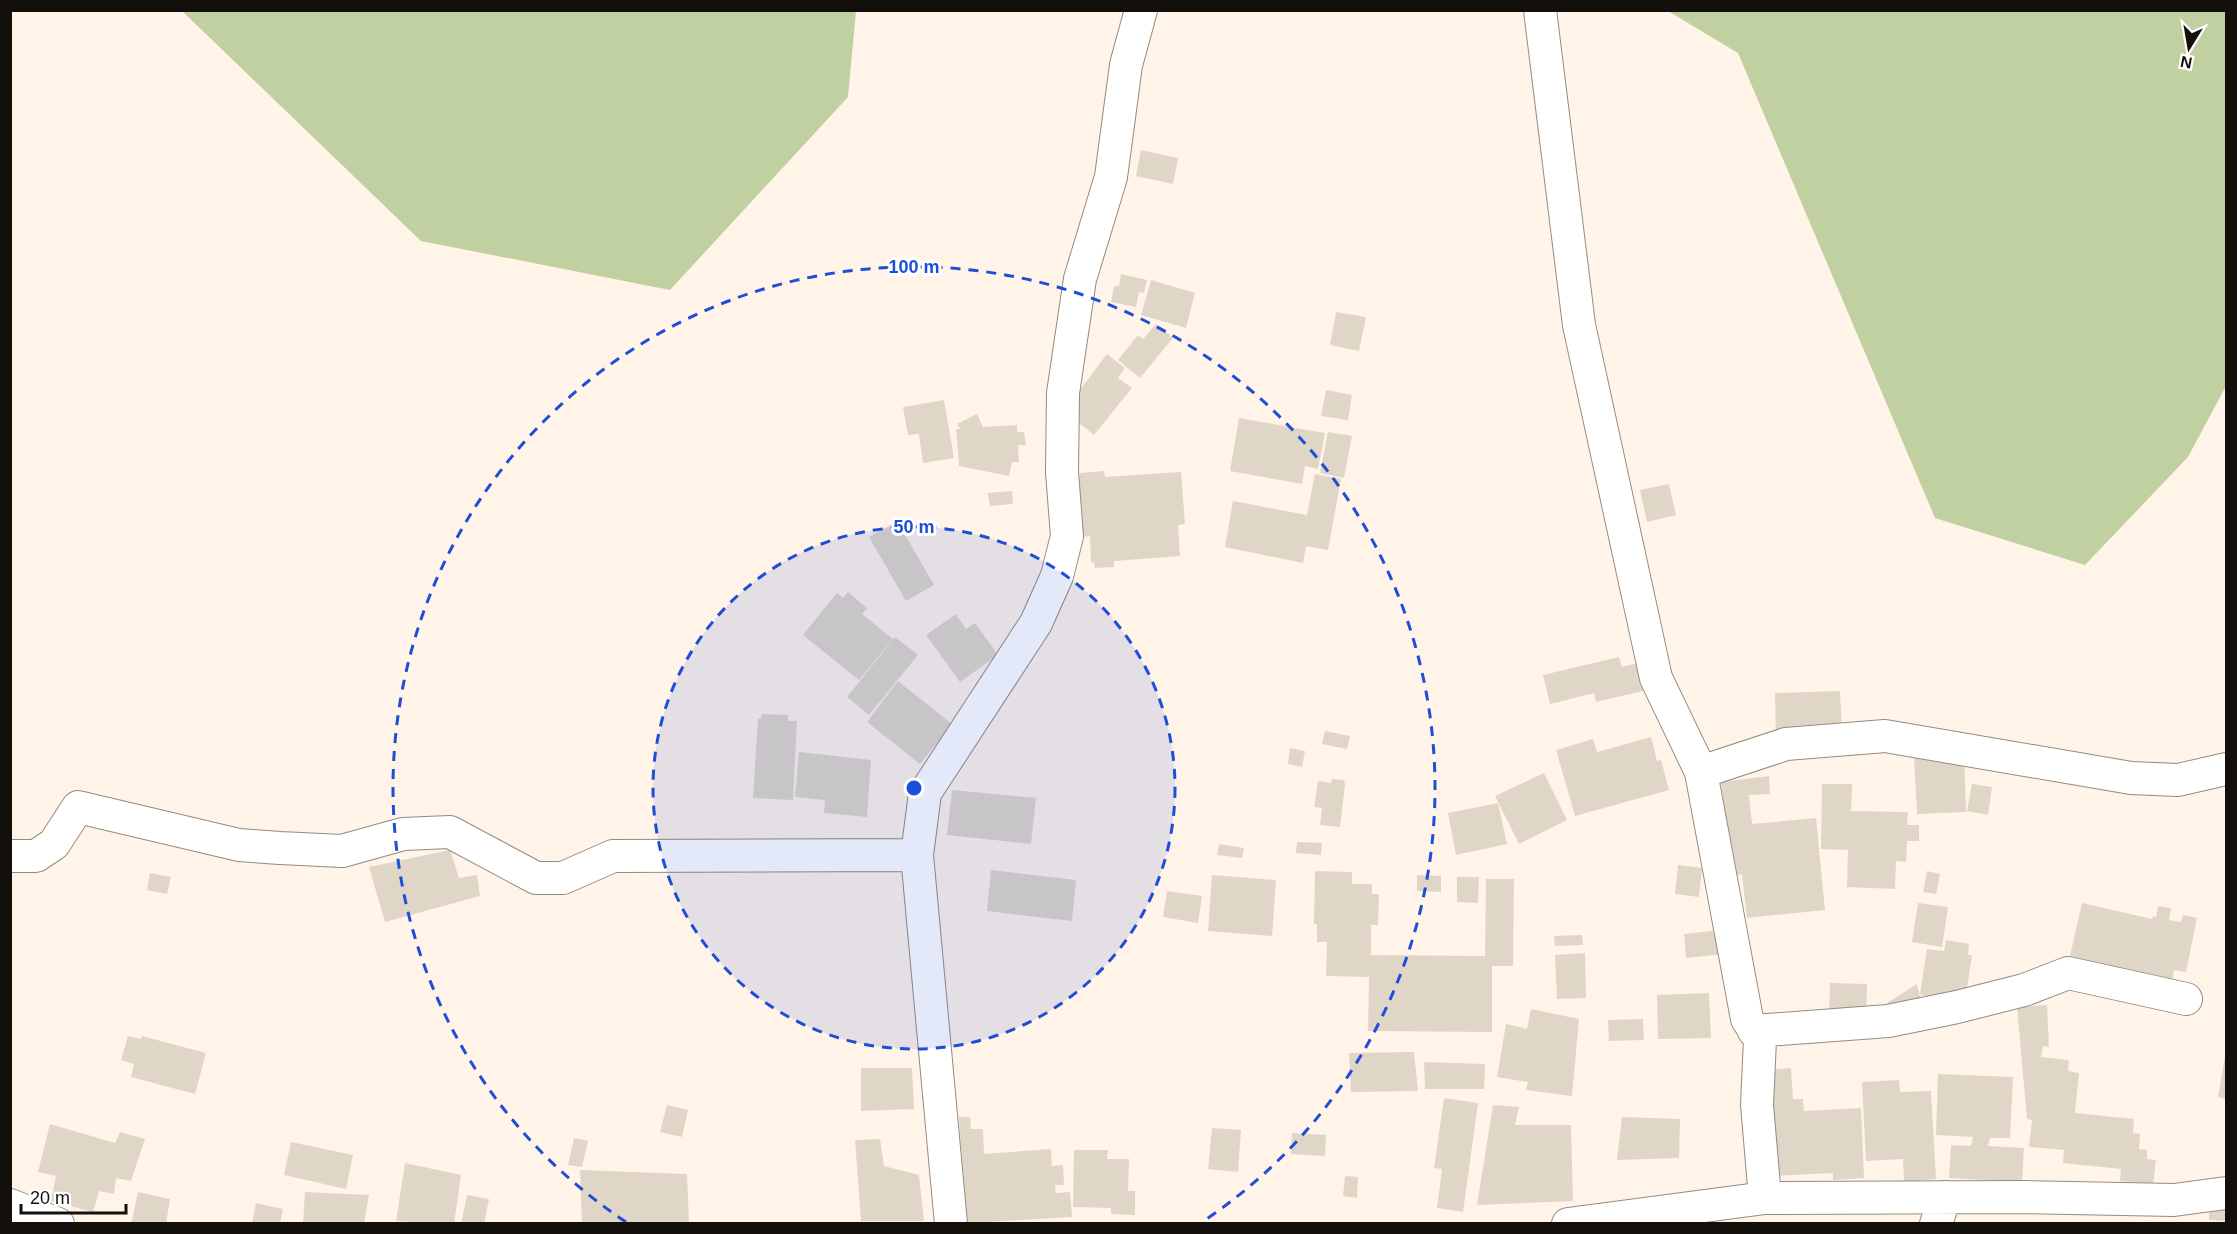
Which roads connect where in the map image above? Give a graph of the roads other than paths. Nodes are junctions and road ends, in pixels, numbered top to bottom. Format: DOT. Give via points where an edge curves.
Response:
graph roads {
  1 [pos="1141,10"];
  2 [pos="1540,10"];
  3 [pos="2226,769"];
  4 [pos="1701,772"];
  5 [pos="917,855"];
  6 [pos="10,856"];
  7 [pos="2186,999"];
  8 [pos="1754,1031"];
  9 [pos="2226,1193"];
  10 [pos="1765,1197"];
  11 [pos="10,1205"];
  12 [pos="1941,1210"];
  13 [pos="58,1224"];
  14 [pos="951,1224"];
  15 [pos="1568,1224"];
  1 -- 5 [label="street" via="1126,65 1111,177 1080,279 1066,370 1062,472 1067,536 1057,576 1036,623 925,793"];
  2 -- 4 [label="street" via="1579,325 1656,678"];
  3 -- 4 [label="street" via="2178,780 2131,778 1885,736 1786,744"];
  4 -- 8 [label="street" via="1747,1019"];
  5 -- 6 [label="street" via="613,856 563,878 536,878 450,832 403,834 342,851 280,848 239,845 78,807 54,844 36,856"];
  5 -- 14 [label="street"];
  7 -- 8 [label="street" via="2068,973 2024,990 1888,1021"];
  8 -- 10 [label="street" via="1760,1039 1757,1105"];
  9 -- 12 [label="street" via="2174,1200"];
  10 -- 12 [label="street"];
  10 -- 15 [label="street"];
  11 -- 13 [label="street"];
}
